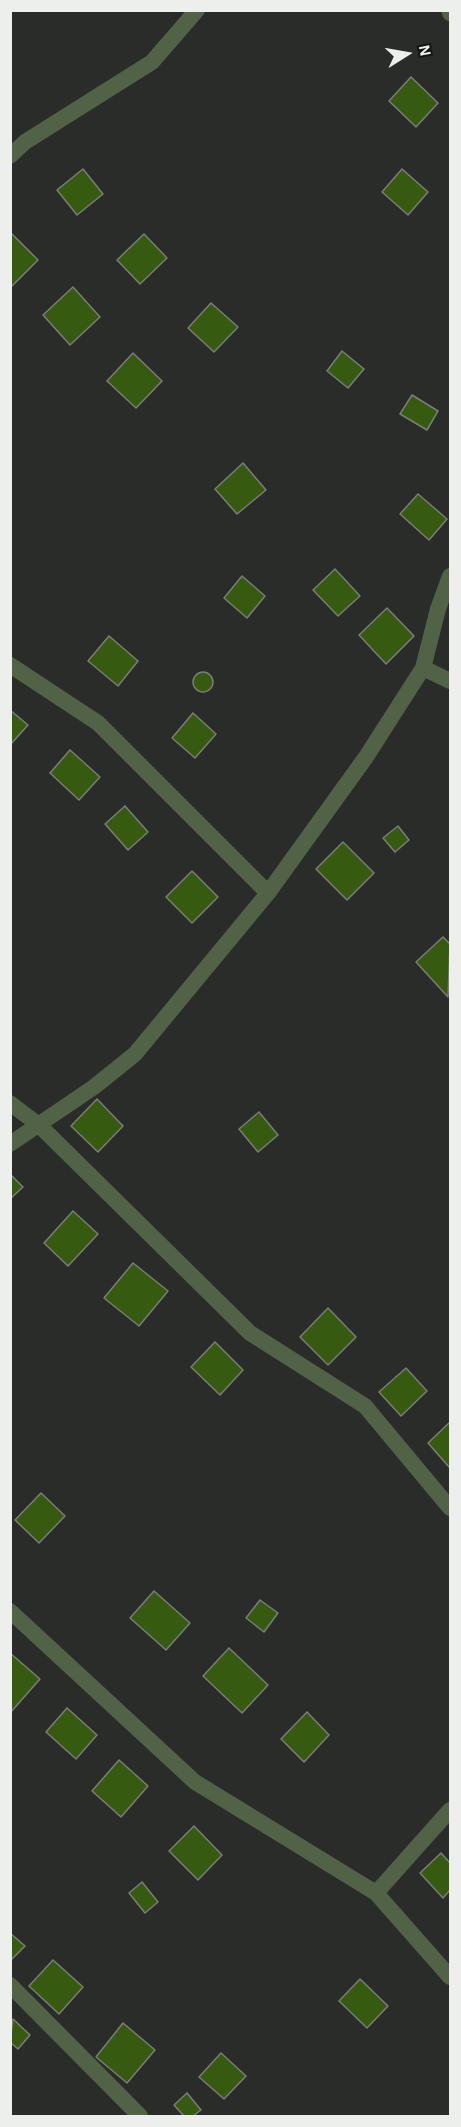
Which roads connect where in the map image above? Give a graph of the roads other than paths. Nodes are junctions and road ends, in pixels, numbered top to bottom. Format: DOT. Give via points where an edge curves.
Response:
graph roads {
  1 [pos="197,10"];
  2 [pos="10,156"];
  3 [pos="450,576"];
  4 [pos="10,664"];
  5 [pos="423,668"];
  6 [pos="450,681"];
  7 [pos="268,893"];
  8 [pos="10,1103"];
  9 [pos="40,1126"];
  10 [pos="10,1144"];
  11 [pos="450,1508"];
  12 [pos="10,1611"];
  13 [pos="450,1810"];
  14 [pos="376,1893"];
  15 [pos="450,1977"];
  16 [pos="10,1985"];
  17 [pos="140,2116"];
  1 -- 2 [label="street" via="152,62 25,142"];
  3 -- 5 [label="street"];
  4 -- 7 [label="street" via="98,723"];
  5 -- 6 [label="street"];
  5 -- 7 [label="street" via="366,757"];
  7 -- 9 [label="street" via="135,1054"];
  8 -- 9 [label="street"];
  9 -- 10 [label="street"];
  9 -- 11 [label="street" via="250,1333 365,1406"];
  12 -- 14 [label="street" via="195,1782"];
  13 -- 14 [label="street"];
  14 -- 15 [label="street"];
  16 -- 17 [label="street"];
}
